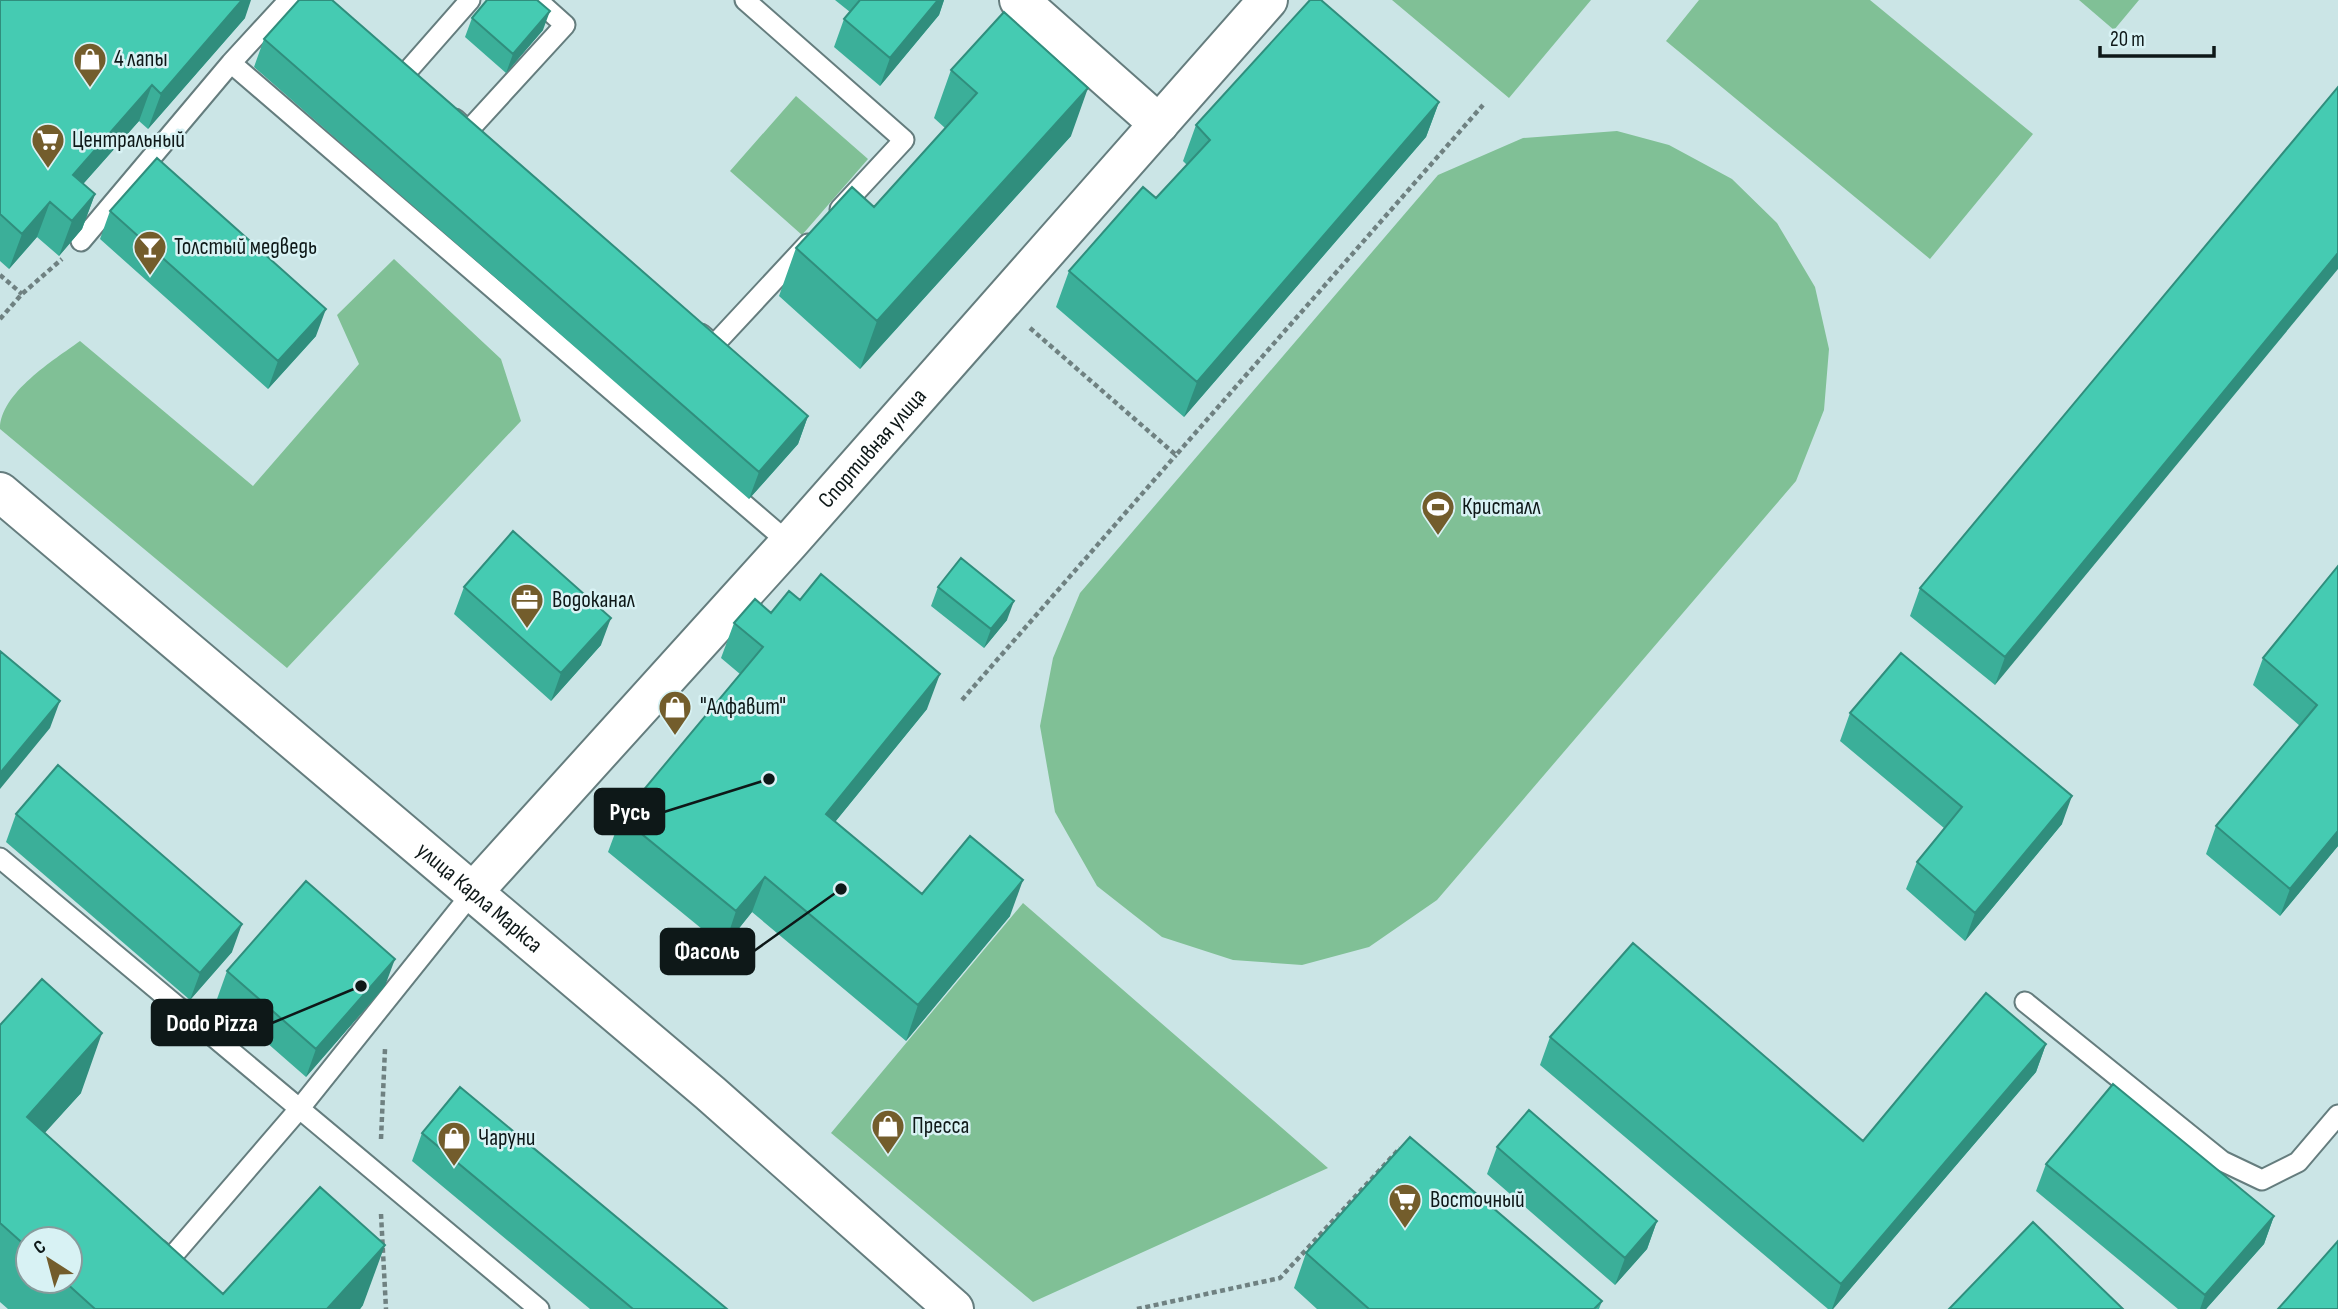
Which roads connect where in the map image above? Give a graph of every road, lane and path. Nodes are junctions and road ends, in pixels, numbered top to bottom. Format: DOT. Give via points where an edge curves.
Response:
graph roads {
  1 [pos="289,0"];
  2 [pos="470,0"];
  3 [pos="537,0"];
  4 [pos="745,0"];
  5 [pos="1019,0"];
  6 [pos="1269,0"];
  7 [pos="231,63"];
  8 [pos="422,91"];
  9 [pos="1483,105"];
  10 [pos="440,107"];
  11 [pos="1159,124"];
  12 [pos="81,241"];
  13 [pos="0,275"];
  14 [pos="22,294"];
  15 [pos="683,318"];
  16 [pos="0,319"];
  17 [pos="1026,325"];
  18 [pos="1176,455"];
  19 [pos="0,492"];
  20 [pos="789,543"];
  21 [pos="962,700"];
  22 [pos="0,858"];
  23 [pos="473,892"];
  24 [pos="2025,1002"];
  25 [pos="300,1108"];
  26 [pos="2338,1115"];
  27 [pos="1400,1148"];
  28 [pos="139,1233"];
  29 [pos="170,1259"];
  30 [pos="189,1276"];
  31 [pos="539,1309"];
  32 [pos="954,1309"];
  33 [pos="1137,1309"];
  1 -- 7 [label="lane"];
  2 -- 8 [label="lane" via="398,70"];
  3 -- 10 [label="lane" via="565,25 473,135"];
  4 -- 15 [label="lane" via="904,140 714,345"];
  5 -- 11 [label="street"];
  6 -- 11 [label="street, Спортивная улица"];
  7 -- 12 [label="lane"];
  7 -- 20 [label="lane"];
  9 -- 18 [label="path"];
  11 -- 20 [label="street, Спортивная улица"];
  12 -- 14 [label="path"];
  13 -- 14 [label="path"];
  14 -- 16 [label="path"];
  17 -- 18 [label="path"];
  18 -- 21 [label="path"];
  19 -- 23 [label="street, улица Карла Маркса"];
  20 -- 23 [label="street, Спортивная улица"];
  22 -- 25 [label="lane"];
  23 -- 25 [label="lane"];
  23 -- 32 [label="street, улица Карла Маркса"];
  24 -- 26 [label="lane" via="2221,1161 2262,1180 2298,1162"];
  25 -- 29 [label="lane"];
  25 -- 31 [label="lane"];
  27 -- 33 [label="path" via="1280,1278"];
  28 -- 29 [label="lane"];
  29 -- 30 [label="lane"];
}
